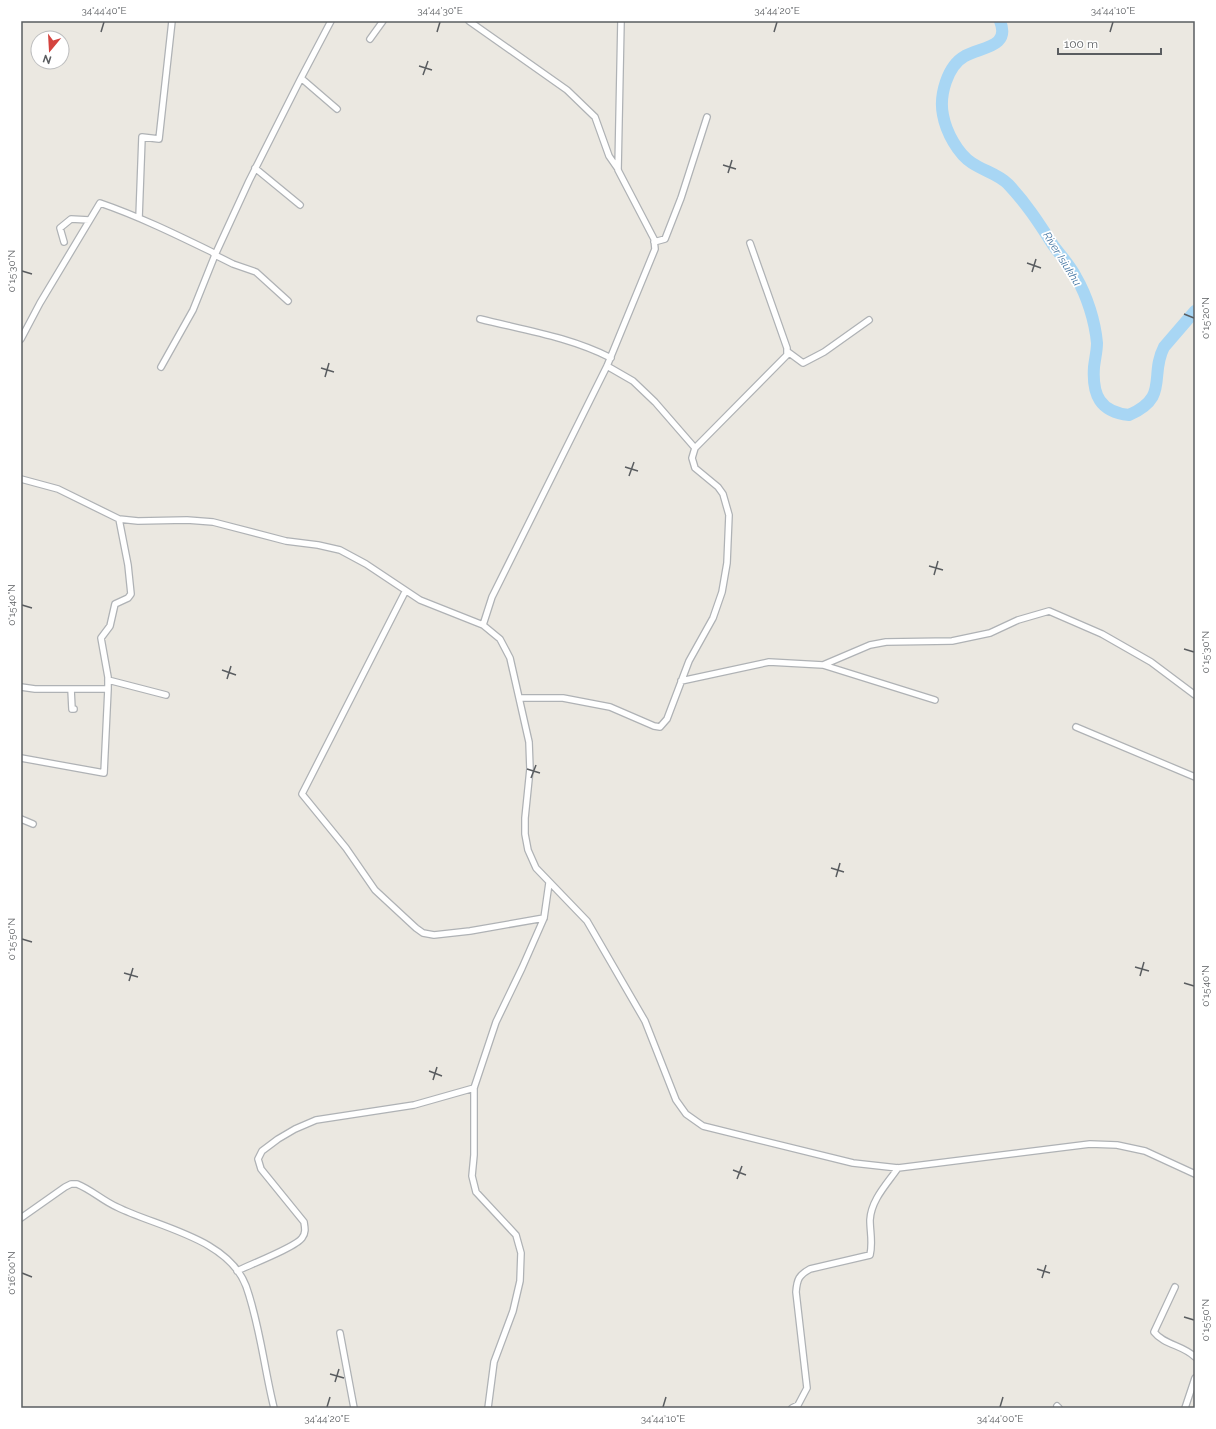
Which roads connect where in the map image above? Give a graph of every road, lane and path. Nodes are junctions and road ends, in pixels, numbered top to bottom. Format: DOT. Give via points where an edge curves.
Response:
graph roads {
  1 [pos="172,21"];
  2 [pos="331,21"];
  3 [pos="383,21"];
  4 [pos="469,21"];
  5 [pos="621,21"];
  6 [pos="370,39"];
  7 [pos="301,78"];
  8 [pos="337,109"];
  9 [pos="708,117"];
  10 [pos="255,168"];
  11 [pos="618,170"];
  12 [pos="300,205"];
  13 [pos="139,218"];
  14 [pos="89,220"];
  15 [pos="64,242"];
  16 [pos="654,242"];
  17 [pos="750,243"];
  18 [pos="215,255"];
  19 [pos="288,301"];
  20 [pos="480,319"];
  21 [pos="869,320"];
  22 [pos="21,339"];
  23 [pos="788,352"];
  24 [pos="611,358"];
  25 [pos="607,366"];
  26 [pos="162,367"];
  27 [pos="695,448"];
  28 [pos="21,479"];
  29 [pos="119,519"];
  30 [pos="405,592"];
  31 [pos="483,625"];
  32 [pos="823,665"];
  33 [pos="108,680"];
  34 [pos="681,681"];
  35 [pos="21,687"];
  36 [pos="71,689"];
  37 [pos="108,689"];
  38 [pos="166,695"];
  39 [pos="1195,695"];
  40 [pos="520,698"];
  41 [pos="935,700"];
  42 [pos="74,709"];
  43 [pos="1076,727"];
  44 [pos="21,758"];
  45 [pos="1195,777"];
  46 [pos="21,819"];
  47 [pos="33,824"];
  48 [pos="549,883"];
  49 [pos="544,918"];
  50 [pos="474,1088"];
  51 [pos="898,1168"];
  52 [pos="1195,1174"];
  53 [pos="21,1218"];
  54 [pos="237,1270"];
  55 [pos="1175,1287"];
  56 [pos="340,1333"];
  57 [pos="1195,1356"];
  58 [pos="1195,1378"];
  59 [pos="274,1408"];
  60 [pos="354,1408"];
  61 [pos="488,1408"];
  62 [pos="792,1408"];
  63 [pos="1186,1408"];
  1 -- 13 [label="street" via="159,139 142,138"];
  2 -- 7 [label="street"];
  3 -- 6 [label="street"];
  4 -- 11 [label="street" via="567,90 595,117 609,156"];
  5 -- 11 [label="street"];
  7 -- 8 [label="street"];
  7 -- 10 [label="street"];
  9 -- 16 [label="street" via="665,239"];
  10 -- 12 [label="street"];
  10 -- 18 [label="street"];
  11 -- 16 [label="street"];
  13 -- 14 [label="street" via="100,203"];
  13 -- 18 [label="street"];
  14 -- 15 [label="street" via="71,219 60,228"];
  14 -- 22 [label="street"];
  16 -- 24 [label="street" via="655,249"];
  17 -- 23 [label="street"];
  18 -- 19 [label="street" via="256,272"];
  18 -- 26 [label="street" via="193,310"];
  20 -- 24 [label="street" via="574,342"];
  21 -- 23 [label="street" via="824,352 803,363"];
  23 -- 27 [label="street" via="783,361"];
  24 -- 25 [label="street"];
  25 -- 27 [label="street" via="632,381 650,396"];
  25 -- 31 [label="street" via="492,597"];
  27 -- 34 [label="street" via="692,458 695,468 718,487 723,494 729,515 727,563 722,592 713,618"];
  28 -- 29 [label="street" via="58,489"];
  29 -- 30 [label="street" via="213,522 286,541 340,550 366,564"];
  29 -- 33 [label="street" via="131,594 115,604 110,626 101,638"];
  30 -- 31 [label="street"];
  30 -- 49 [label="street" via="302,794 346,848 375,890 423,933 434,935 470,931"];
  31 -- 40 [label="street" via="500,640 510,658"];
  32 -- 34 [label="street" via="770,662"];
  32 -- 39 [label="street" via="870,645 886,642 952,641 990,633 1018,620 1050,611 1102,634 1151,662"];
  32 -- 41 [label="street"];
  33 -- 37 [label="street"];
  33 -- 38 [label="street"];
  34 -- 40 [label="street" via="667,719 660,727 610,707 563,698"];
  35 -- 36 [label="street"];
  36 -- 37 [label="street"];
  36 -- 42 [label="street"];
  37 -- 44 [label="street" via="104,773"];
  40 -- 48 [label="street" via="529,742 530,769 525,834 528,850 536,868"];
  43 -- 45 [label="street"];
  46 -- 47 [label="street"];
  48 -- 49 [label="street"];
  48 -- 51 [label="street" via="586,921 605,951 645,1021 676,1100 686,1114 703,1126 751,1139 853,1163"];
  49 -- 50 [label="street" via="496,1022"];
  50 -- 54 [label="street" via="414,1105 316,1120 295,1129 262,1151 258,1158 261,1169 304,1222 305,1232 302,1239 288,1247"];
  50 -- 61 [label="street" via="472,1176 476,1192 516,1235 520,1253 520,1280 513,1311 494,1362"];
  51 -- 52 [label="street" via="1090,1144 1117,1145 1145,1151"];
  51 -- 62 [label="street" via="873,1204 870,1220 870,1255 810,1269 797,1279 796,1292 807,1388 798,1405"];
  53 -- 54 [label="street" via="65,1187 77,1184 117,1208 198,1240"];
  54 -- 59 [label="street" via="245,1285 257,1325"];
  55 -- 57 [label="street" via="1154,1332 1158,1337"];
  56 -- 60 [label="street"];
  58 -- 63 [label="street"];
}
